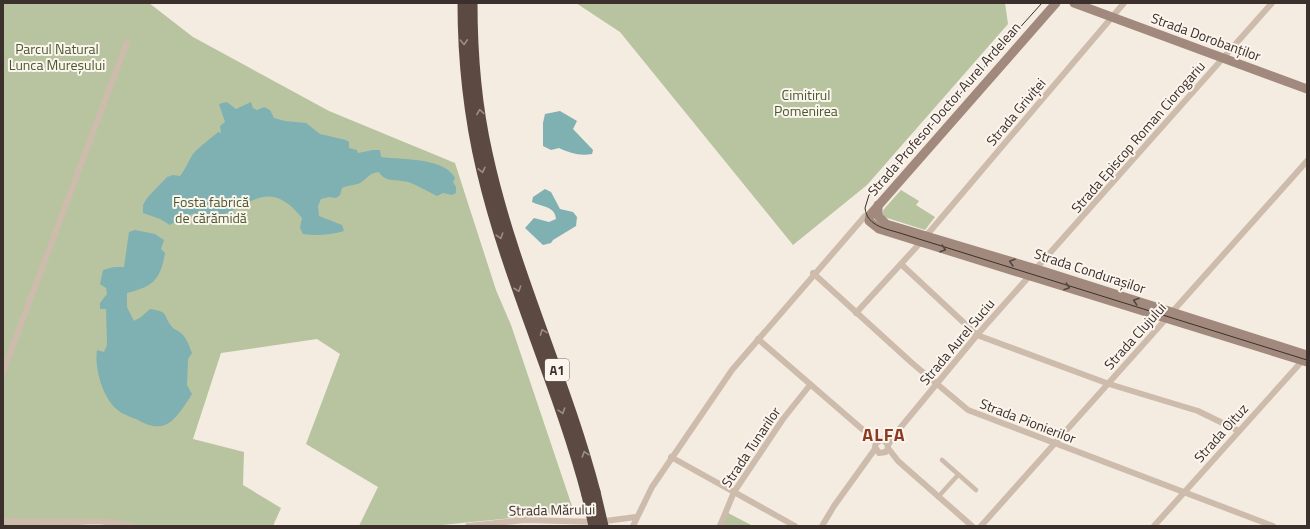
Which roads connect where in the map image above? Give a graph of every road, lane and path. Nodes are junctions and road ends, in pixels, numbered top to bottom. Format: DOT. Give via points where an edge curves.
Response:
graph roads {
  1 [pos="463,3"];
  2 [pos="472,3"];
  3 [pos="1056,3"];
  4 [pos="1074,3"];
  5 [pos="1124,3"];
  6 [pos="1272,3"];
  7 [pos="1112,17"];
  8 [pos="127,42"];
  9 [pos="1223,58"];
  10 [pos="1307,89"];
  11 [pos="1307,161"];
  12 [pos="878,205"];
  13 [pos="500,219"];
  14 [pos="870,220"];
  15 [pos="923,239"];
  16 [pos="902,265"];
  17 [pos="1034,272"];
  18 [pos="813,274"];
  19 [pos="856,313"];
  20 [pos="1169,316"];
  21 [pos="977,335"];
  22 [pos="758,339"];
  23 [pos="1306,358"];
  24 [pos="3,372"];
  25 [pos="937,384"];
  26 [pos="1109,384"];
  27 [pos="810,385"];
  28 [pos="1239,431"];
  29 [pos="866,433"];
  30 [pos="896,433"];
  31 [pos="881,440"];
  32 [pos="1054,444"];
  33 [pos="875,447"];
  34 [pos="888,447"];
  35 [pos="882,453"];
  36 [pos="671,458"];
  37 [pos="942,460"];
  38 [pos="898,461"];
  39 [pos="866,463"];
  40 [pos="958,475"];
  41 [pos="976,490"];
  42 [pos="734,492"];
  43 [pos="1185,492"];
  44 [pos="591,493"];
  45 [pos="938,497"];
  46 [pos="636,517"];
  47 [pos="3,521"];
  48 [pos="133,526"];
  49 [pos="468,526"];
  50 [pos="594,526"];
  51 [pos="603,526"];
  52 [pos="633,526"];
  53 [pos="720,526"];
  54 [pos="795,526"];
  55 [pos="822,526"];
  56 [pos="972,526"];
  57 [pos="981,526"];
  58 [pos="1154,526"];
  59 [pos="1273,526"];
  1 -- 13 [label="highway, A1, one-way" via="465,64 472,119 482,172"];
  13 -- 2 [label="highway, A1, one-way" via="479,106"];
  3 -- 12 [label="main road, Strada Profesor Doctor Aurel Ardelean"];
  4 -- 7 [label="main road, Strada Dorobanților"];
  5 -- 7 [label="street, Strada Griviței"];
  6 -- 9 [label="street, Strada Episcop Roman Ciorogariu"];
  7 -- 9 [label="main road, Strada Dorobanților"];
  7 -- 15 [label="street, Strada Griviței"];
  8 -- 24 [label="street"];
  9 -- 10 [label="main road, Strada Dorobanților"];
  9 -- 17 [label="street, Strada Episcop Roman Ciorogariu"];
  11 -- 20 [label="street, Strada Clujului"];
  12 -- 14 [label="main road, Strada Profesor Doctor Aurel Ardelean"];
  12 -- 15 [label="main road, Strada Condurașilor" via="877,215 884,223"];
  13 -- 44 [label="highway, A1" via="568,401"];
  14 -- 15 [label="main road, Strada Condurașilor" via="879,229"];
  14 -- 18 [label="street, Strada Profesor Doctor Aurel Ardelean" via="860,221"];
  15 -- 16 [label="street, Strada Griviței"];
  15 -- 17 [label="main road, Strada Condurașilor"];
  16 -- 19 [label="street, Strada Griviței"];
  16 -- 21 [label="street"];
  17 -- 20 [label="main road, Strada Condurașilor"];
  17 -- 21 [label="street, Strada Aurel Suciu"];
  18 -- 19 [label="street, Strada Pionierilor"];
  18 -- 22 [label="street, Strada Profesor Doctor Aurel Ardelean"];
  19 -- 25 [label="street, Strada Pionierilor"];
  20 -- 23 [label="main road, Strada Condurașilor"];
  20 -- 26 [label="street, Strada Clujului"];
  21 -- 25 [label="street, Strada Aurel Suciu"];
  21 -- 26 [label="street"];
  22 -- 27 [label="street"];
  22 -- 36 [label="street, Strada Profesor Doctor Aurel Ardelean" via="732,370"];
  23 -- 28 [label="street, Strada Oituz"];
  25 -- 30 [label="street, Strada Aurel Suciu"];
  25 -- 32 [label="street, Strada Pionierilor" via="968,410"];
  26 -- 28 [label="street" via="1192,409"];
  26 -- 32 [label="street, Strada Clujului"];
  27 -- 29 [label="street"];
  27 -- 42 [label="street, Strada Tunarilor" via="783,419"];
  28 -- 43 [label="street, Strada Oituz"];
  29 -- 31 [label="street"];
  29 -- 33 [label="street"];
  30 -- 31 [label="street, Strada Aurel Suciu"];
  30 -- 34 [label="street, Strada Aurel Suciu"];
  31 -- 33 [label="street"];
  31 -- 34 [label="street"];
  32 -- 43 [label="street, Strada Pionierilor"];
  32 -- 57 [label="street, Strada Clujului"];
  33 -- 35 [label="street"];
  33 -- 39 [label="street"];
  34 -- 35 [label="street, Strada Aurel Suciu"];
  34 -- 38 [label="street"];
  35 -- 38 [label="street"];
  35 -- 39 [label="street"];
  36 -- 42 [label="street"];
  36 -- 46 [label="street, Strada Profesor Doctor Aurel Ardelean"];
  37 -- 40 [label="street"];
  38 -- 45 [label="street"];
  39 -- 55 [label="street"];
  40 -- 41 [label="street"];
  40 -- 45 [label="street"];
  42 -- 53 [label="street, Strada Tunarilor"];
  42 -- 54 [label="street"];
  43 -- 58 [label="street, Strada Oituz"];
  43 -- 59 [label="street, Strada Pionierilor"];
  44 -- 50 [label="highway, A1, bridge"];
  44 -- 51 [label="highway, A1, bridge"];
  45 -- 56 [label="street"];
  46 -- 49 [label="street, Strada Mărului" via="598,522 525,520"];
  46 -- 52 [label="street, Strada Profesor Doctor Aurel Ardelean"];
  47 -- 48 [label="street" via="97,520"];
}
